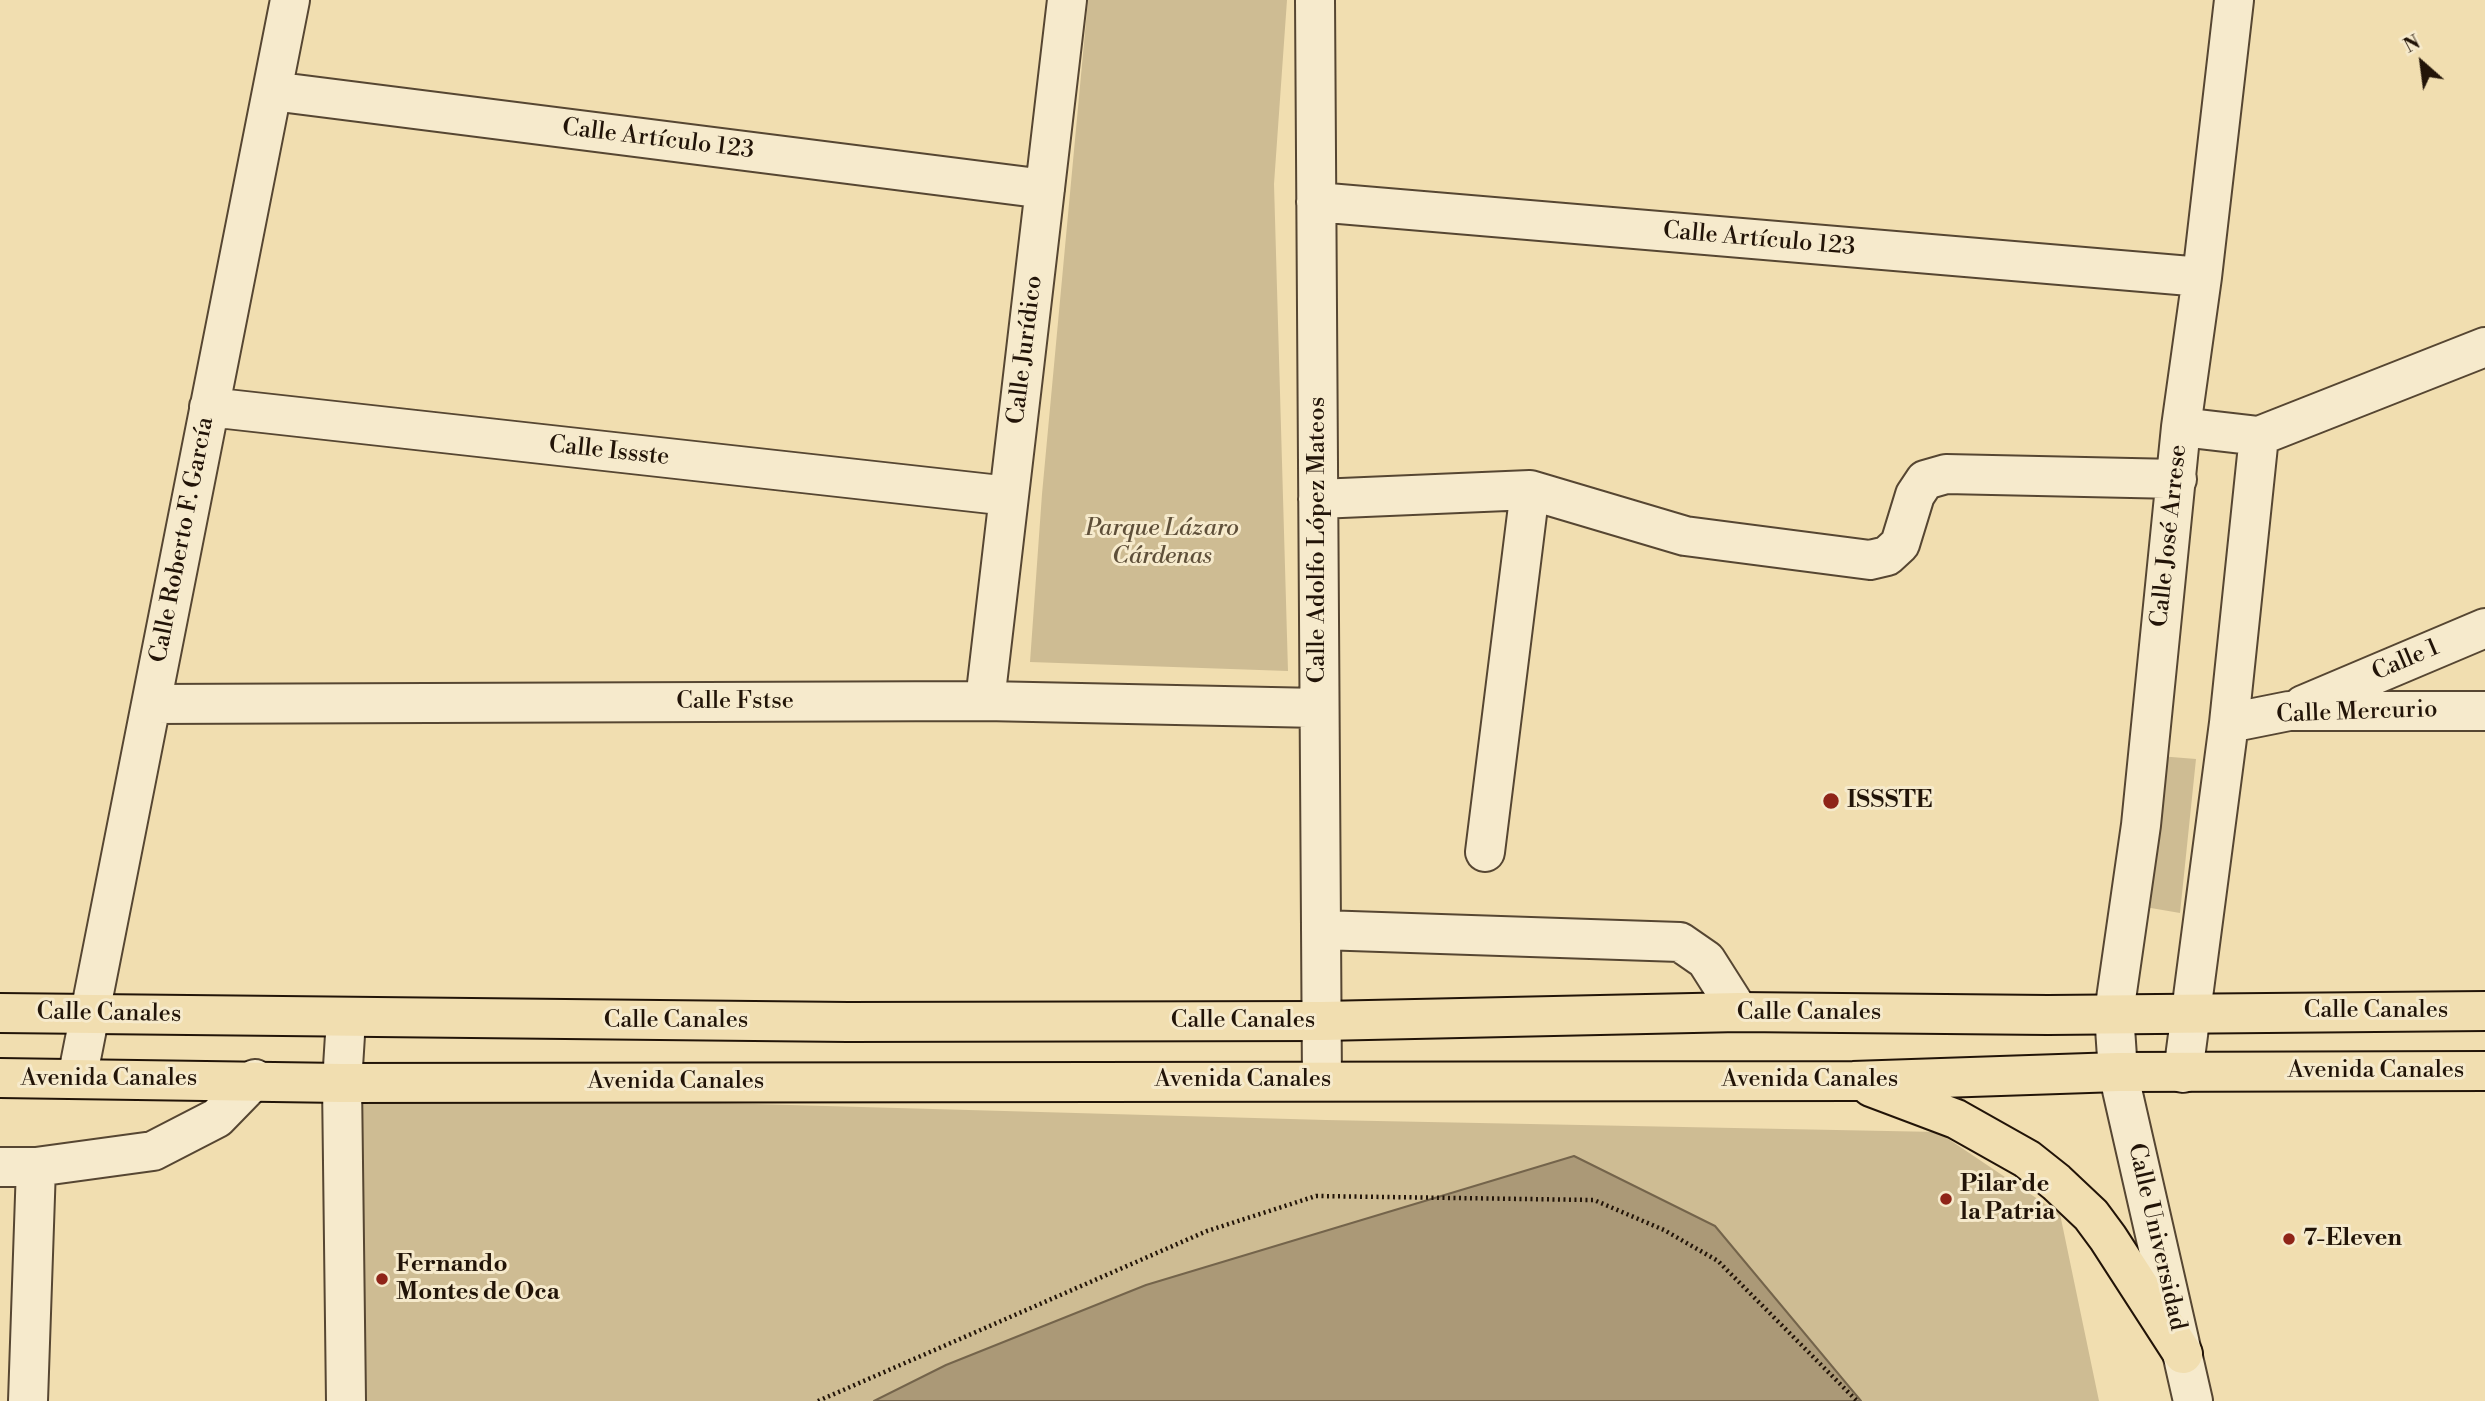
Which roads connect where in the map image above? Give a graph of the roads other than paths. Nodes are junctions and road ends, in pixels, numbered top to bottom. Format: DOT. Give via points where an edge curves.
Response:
graph roads {
  1 [pos="290,0"];
  2 [pos="1067,0"];
  3 [pos="1315,0"];
  4 [pos="2234,0"];
  5 [pos="272,91"];
  6 [pos="1045,189"];
  7 [pos="1316,202"];
  8 [pos="2202,277"];
  9 [pos="2485,347"];
  10 [pos="209,407"];
  11 [pos="2180,427"];
  12 [pos="2259,436"];
  13 [pos="2177,479"];
  14 [pos="1531,490"];
  15 [pos="1009,496"];
  16 [pos="1318,499"];
  17 [pos="2485,628"];
  18 [pos="985,701"];
  19 [pos="151,704"];
  20 [pos="1319,708"];
  21 [pos="2288,711"];
  22 [pos="2485,711"];
  23 [pos="2229,723"];
  24 [pos="1485,852"];
  25 [pos="1321,930"];
  26 [pos="2485,1011"];
  27 [pos="1739,1012"];
  28 [pos="2189,1012"];
  29 [pos="0,1013"];
  30 [pos="90,1013"];
  31 [pos="2115,1013"];
  32 [pos="346,1019"];
  33 [pos="1322,1021"];
  34 [pos="2485,1071"];
  35 [pos="2118,1072"];
  36 [pos="2183,1073"];
  37 [pos="0,1078"];
  38 [pos="77,1079"];
  39 [pos="255,1079"];
  40 [pos="1322,1080"];
  41 [pos="1853,1081"];
  42 [pos="342,1083"];
  43 [pos="18,1167"];
  44 [pos="2183,1354"];
  45 [pos="28,1401"];
  46 [pos="346,1401"];
  47 [pos="2193,1401"];
  1 -- 5 [label="street, Calle Roberto F. García"];
  2 -- 6 [label="street, Calle Jurídico"];
  3 -- 7 [label="street, Calle Adolfo López Mateos"];
  4 -- 8 [label="street, Calle José Arrese"];
  5 -- 6 [label="street, Calle Artículo 123"];
  5 -- 10 [label="street, Calle Roberto F. García"];
  6 -- 15 [label="street, Calle Jurídico"];
  7 -- 8 [label="street, Calle Artículo 123"];
  7 -- 16 [label="street, Calle Adolfo López Mateos"];
  8 -- 11 [label="street, Calle José Arrese"];
  9 -- 12 [label="street"];
  10 -- 15 [label="street, Calle Issste"];
  10 -- 19 [label="street, Calle Roberto F. García"];
  11 -- 12 [label="street"];
  11 -- 13 [label="street, Calle José Arrese"];
  12 -- 23 [label="street"];
  13 -- 14 [label="street" via="1946,474 1925,480 1915,495 1900,544 1887,556 1870,560 1685,536"];
  13 -- 31 [label="street, Calle José Arrese" via="2141,825"];
  14 -- 16 [label="street"];
  14 -- 24 [label="street"];
  15 -- 18 [label="street, Calle Jurídico"];
  16 -- 20 [label="street, Calle Adolfo López Mateos"];
  17 -- 21 [label="street, Calle 1"];
  18 -- 19 [label="street, Calle Fstse"];
  18 -- 20 [label="street, Calle Fstse"];
  19 -- 30 [label="street, Calle Roberto F. García"];
  20 -- 25 [label="street, Calle Adolfo López Mateos"];
  21 -- 22 [label="street, Calle Mercurio"];
  21 -- 23 [label="street, Calle Mercurio"];
  23 -- 28 [label="street"];
  25 -- 27 [label="street" via="1680,942 1706,960"];
  25 -- 33 [label="street, Calle Adolfo López Mateos"];
  26 -- 28 [label="main road, Calle Canales"];
  27 -- 31 [label="main road, Calle Canales"];
  27 -- 33 [label="main road, Calle Canales"];
  28 -- 31 [label="main road, Calle Canales"];
  28 -- 36 [label="street"];
  29 -- 30 [label="main road, Calle Canales"];
  30 -- 32 [label="main road, Calle Canales"];
  30 -- 38 [label="street, Calle Roberto F. García"];
  31 -- 35 [label="street, Calle José Arrese"];
  32 -- 33 [label="main road, Calle Canales"];
  32 -- 42 [label="street"];
  33 -- 40 [label="street, Calle Adolfo López Mateos"];
  34 -- 36 [label="main road, Avenida Canales"];
  35 -- 36 [label="main road, Avenida Canales"];
  35 -- 41 [label="main road, Avenida Canales"];
  35 -- 44 [label="street, Calle Universidad"];
  37 -- 38 [label="main road, Avenida Canales"];
  38 -- 39 [label="main road, Avenida Canales"];
  39 -- 42 [label="main road, Avenida Canales"];
  39 -- 43 [label="street" via="217,1118 153,1151"];
  40 -- 41 [label="main road, Avenida Canales"];
  40 -- 42 [label="main road, Avenida Canales"];
  41 -- 44 [label="main road" via="1956,1119 2027,1159 2056,1182 2108,1238"];
  42 -- 46 [label="street"];
  43 -- 45 [label="street"];
  44 -- 47 [label="street, Calle Universidad"];
}
